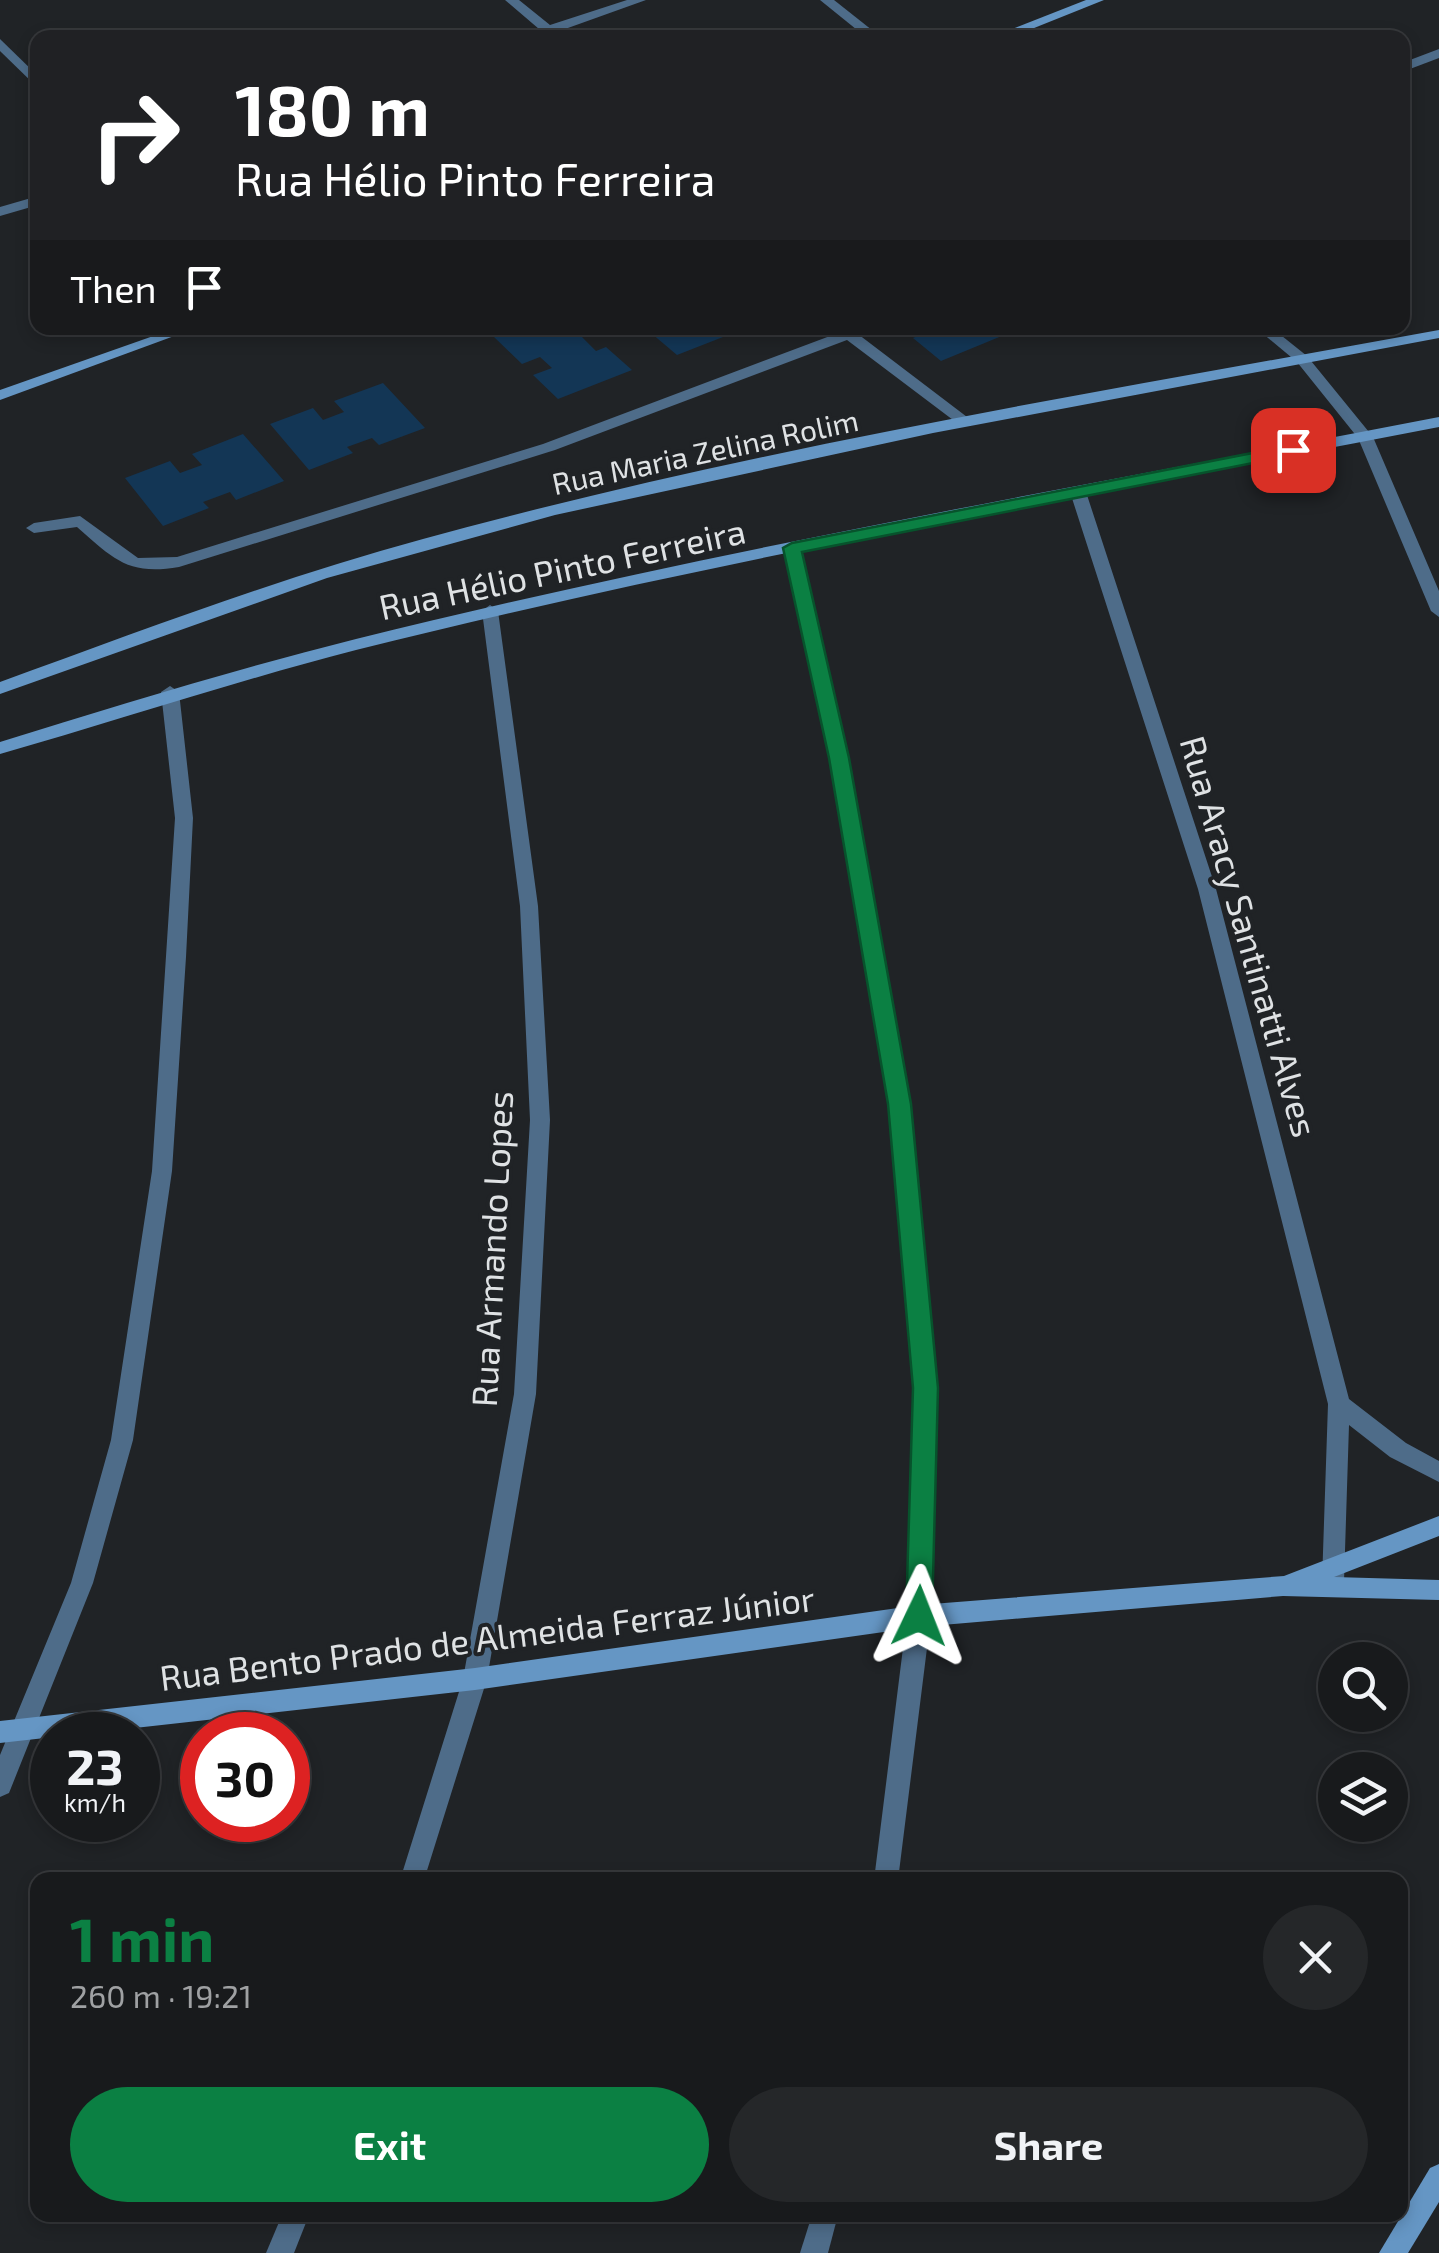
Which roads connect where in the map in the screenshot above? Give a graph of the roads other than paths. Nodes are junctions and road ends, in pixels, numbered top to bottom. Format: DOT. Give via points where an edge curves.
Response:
graph roads {
  1 [pos="511,0"];
  2 [pos="640,0"];
  3 [pos="826,0"];
  4 [pos="1098,0"];
  5 [pos="548,30"];
  6 [pos="865,30"];
  7 [pos="1017,30"];
  8 [pos="0,43"];
  9 [pos="1439,53"];
  10 [pos="1410,65"];
  11 [pos="30,75"];
  12 [pos="30,203"];
  13 [pos="0,212"];
  14 [pos="1439,334"];
  15 [pos="170,335"];
  16 [pos="835,335"];
  17 [pos="850,335"];
  18 [pos="1273,335"];
  19 [pos="1302,359"];
  20 [pos="0,396"];
  21 [pos="1439,422"];
  22 [pos="966,424"];
  23 [pos="1364,436"];
  24 [pos="1078,492"];
  25 [pos="34,528"];
  26 [pos="792,548"];
  27 [pos="1439,610"];
  28 [pos="490,611"];
  29 [pos="0,688"];
  30 [pos="170,692"];
  31 [pos="0,748"];
  32 [pos="1339,1404"];
  33 [pos="1439,1472"];
  34 [pos="1439,1526"];
  35 [pos="1332,1578"];
  36 [pos="1439,1590"];
  37 [pos="919,1616"];
  38 [pos="475,1679"];
  39 [pos="26,1729"];
  40 [pos="0,1732"];
  41 [pos="0,1784"];
  42 [pos="415,1872"];
  43 [pos="887,1872"];
  44 [pos="1439,2177"];
  45 [pos="293,2222"];
  46 [pos="823,2222"];
  47 [pos="280,2253"];
  48 [pos="814,2253"];
  49 [pos="1393,2253"];
  1 -- 5 [label="street"];
  2 -- 5 [label="street"];
  3 -- 6 [label="street"];
  4 -- 7 [label="street"];
  8 -- 11 [label="street"];
  9 -- 10 [label="street"];
  12 -- 13 [label="street"];
  14 -- 19 [label="street, Rua Maria Zelina Rolim"];
  15 -- 20 [label="street"];
  16 -- 25 [label="street" via="549,447 180,562 126,562 80,521"];
  17 -- 22 [label="street"];
  18 -- 19 [label="street"];
  19 -- 22 [label="street, Rua Maria Zelina Rolim"];
  19 -- 23 [label="street"];
  21 -- 23 [label="street, Rua Hélio Pinto Ferreira"];
  22 -- 29 [label="street, Rua Maria Zelina Rolim" via="429,542"];
  23 -- 24 [label="street, Rua Hélio Pinto Ferreira"];
  23 -- 27 [label="street"];
  24 -- 26 [label="street, Rua Hélio Pinto Ferreira"];
  24 -- 32 [label="street, Rua Aracy Santinatti Alves" via="1207,889"];
  26 -- 28 [label="street, Rua Hélio Pinto Ferreira"];
  26 -- 37 [label="street" via="839,758 899,1104 926,1388"];
  28 -- 30 [label="street, Rua Hélio Pinto Ferreira"];
  28 -- 38 [label="street, Rua Armando Lopes" via="529,906 540,1120 525,1394"];
  30 -- 31 [label="street, Rua Hélio Pinto Ferreira"];
  30 -- 39 [label="street" via="184,818 162,1170 122,1440 82,1583"];
  32 -- 33 [label="street"];
  32 -- 35 [label="street, Rua Aracy Santinatti Alves"];
  34 -- 35 [label="street, Rua Bento Prado de Almeida Ferraz Júnior"];
  35 -- 36 [label="street, Rua Bento Prado de Almeida Ferraz Júnior"];
  35 -- 37 [label="street, Rua Bento Prado de Almeida Ferraz Júnior"];
  37 -- 38 [label="street, Rua Bento Prado de Almeida Ferraz Júnior"];
  37 -- 43 [label="street"];
  38 -- 39 [label="street, Rua Bento Prado de Almeida Ferraz Júnior"];
  38 -- 42 [label="street, Rua Armando Lopes"];
  39 -- 40 [label="street, Rua Bento Prado de Almeida Ferraz Júnior"];
  39 -- 41 [label="street"];
  44 -- 49 [label="street"];
  45 -- 47 [label="street"];
  46 -- 48 [label="street"];
}
